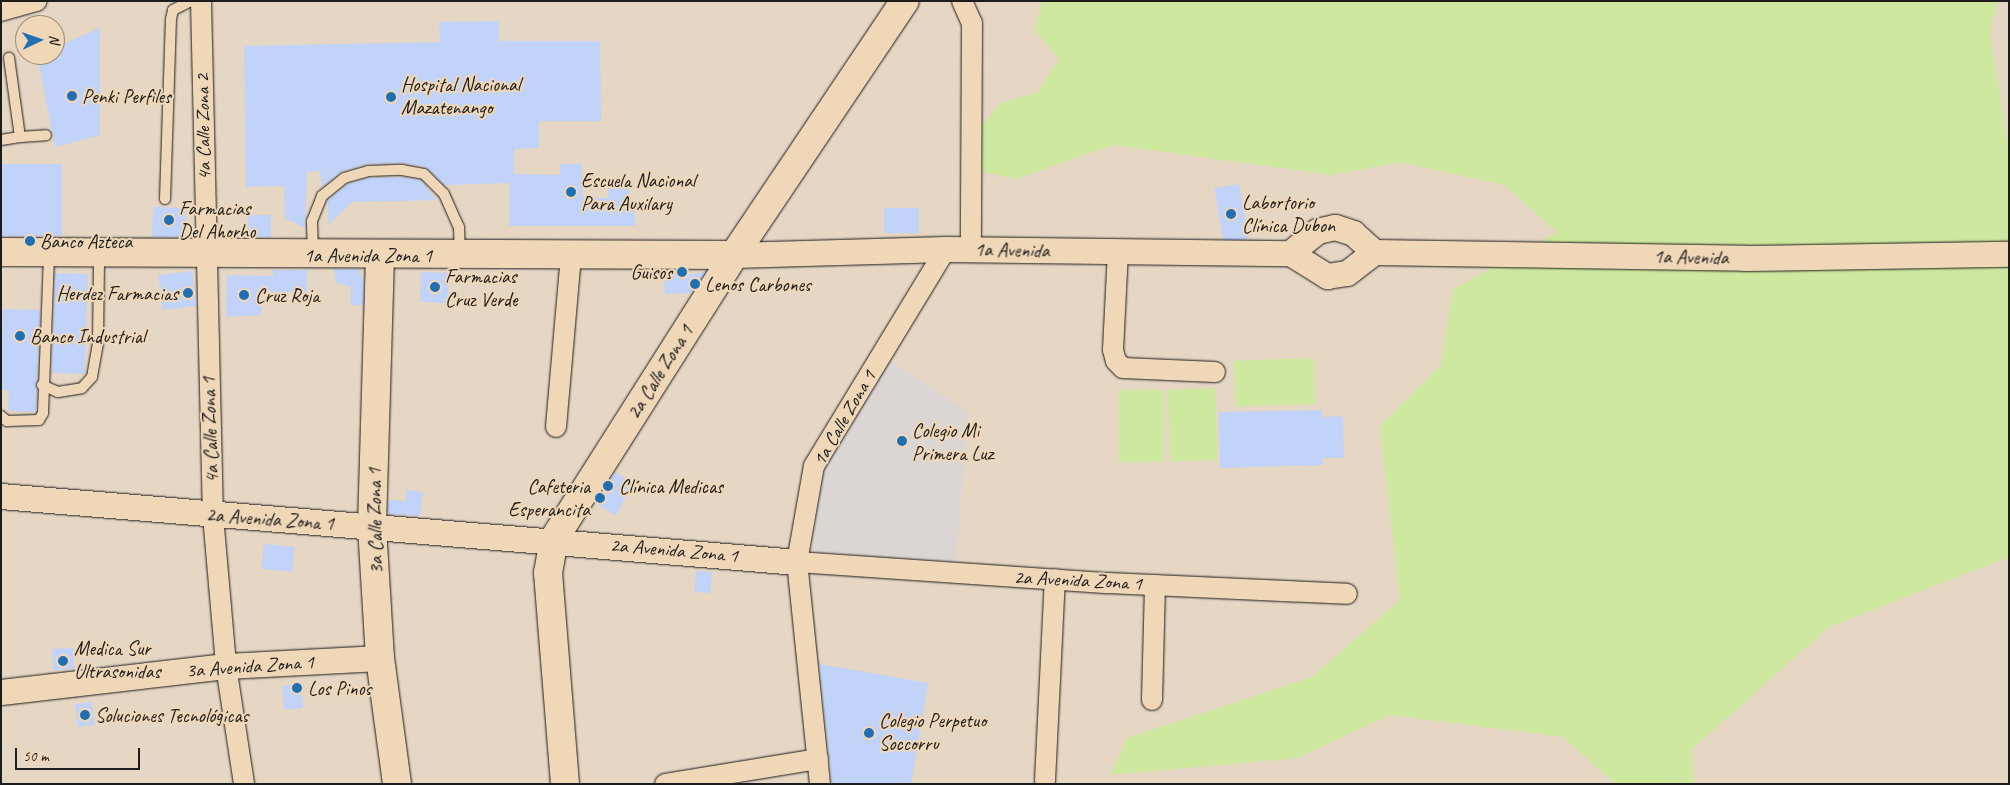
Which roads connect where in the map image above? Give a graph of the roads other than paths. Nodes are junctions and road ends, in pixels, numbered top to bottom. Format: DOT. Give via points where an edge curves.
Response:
graph roads {
  1 [pos="37,1"];
  2 [pos="191,1"];
  3 [pos="202,1"];
  4 [pos="905,1"];
  5 [pos="962,1"];
  6 [pos="1,11"];
  7 [pos="9,58"];
  8 [pos="46,135"];
  9 [pos="20,137"];
  10 [pos="1,140"];
  11 [pos="165,200"];
  12 [pos="946,248"];
  13 [pos="971,249"];
  14 [pos="1118,251"];
  15 [pos="1,252"];
  16 [pos="1374,252"];
  17 [pos="49,253"];
  18 [pos="99,253"];
  19 [pos="204,254"];
  20 [pos="571,254"];
  21 [pos="2009,254"];
  22 [pos="313,255"];
  23 [pos="460,255"];
  24 [pos="734,255"];
  25 [pos="380,256"];
  26 [pos="1294,256"];
  27 [pos="1215,372"];
  28 [pos="42,385"];
  29 [pos="1,416"];
  30 [pos="556,427"];
  31 [pos="1,496"];
  32 [pos="213,516"];
  33 [pos="372,527"];
  34 [pos="554,539"];
  35 [pos="797,562"];
  36 [pos="1055,579"];
  37 [pos="1155,585"];
  38 [pos="1347,594"];
  39 [pos="380,658"];
  40 [pos="226,666"];
  41 [pos="1,692"];
  42 [pos="1152,700"];
  43 [pos="818,759"];
  44 [pos="1045,781"];
  45 [pos="244,784"];
  46 [pos="397,784"];
  47 [pos="565,784"];
  48 [pos="665,784"];
  49 [pos="820,784"];
  1 -- 6 [label="street"];
  2 -- 11 [label="lane" via="173,10"];
  3 -- 19 [label="street, 4a Calle Zona 2"];
  4 -- 24 [label="main road, 2a Calle Zona 1"];
  5 -- 13 [label="street" via="972,23"];
  7 -- 9 [label="lane"];
  8 -- 9 [label="lane"];
  9 -- 10 [label="lane"];
  12 -- 13 [label="street, 1a Avenida"];
  12 -- 24 [label="street, 1a Avenida"];
  12 -- 35 [label="street, 1a Calle Zona 1" via="814,466"];
  13 -- 14 [label="street, 1a Avenida"];
  14 -- 26 [label="street, 1a Avenida"];
  14 -- 27 [label="street" via="1113,350 1116,361 1123,368"];
  15 -- 17 [label="main road, 1a Avenida Zona 1"];
  16 -- 21 [label="street, 1a Avenida" via="1745,258"];
  16 -- 26 [label="street" via="1356,268 1338,275 1317,273"];
  16 -- 26 [label="street" via="1353,233 1335,226 1317,231"];
  17 -- 18 [label="main road, 1a Avenida Zona 1"];
  17 -- 28 [label="lane"];
  18 -- 19 [label="main road, 1a Avenida Zona 1"];
  18 -- 28 [label="lane" via="98,343 92,377 82,388 58,392"];
  19 -- 22 [label="main road, 1a Avenida Zona 1"];
  19 -- 32 [label="street, 4a Calle Zona 1"];
  20 -- 23 [label="main road, 1a Avenida Zona 1"];
  20 -- 24 [label="main road, 1a Avenida Zona 1"];
  20 -- 30 [label="street"];
  22 -- 23 [label="lane" via="312,221 322,196 344,178 368,171 402,170 424,174 444,194 459,227"];
  22 -- 25 [label="main road, 1a Avenida Zona 1"];
  23 -- 25 [label="main road, 1a Avenida Zona 1"];
  24 -- 34 [label="main road, 2a Calle Zona 1"];
  25 -- 33 [label="main road, 3a Calle Zona 1"];
  28 -- 29 [label="lane" via="43,412 39,420 7,421"];
  31 -- 32 [label="street, 2a Avenida Zona 1"];
  32 -- 33 [label="street, 2a Avenida Zona 1"];
  32 -- 40 [label="street, 4a Calle Zona 1"];
  33 -- 34 [label="street, 2a Avenida Zona 1"];
  33 -- 39 [label="main road, 3a Calle Zona 1"];
  34 -- 35 [label="street, 2a Avenida Zona 1"];
  34 -- 47 [label="main road, 2a Calle Zona 1" via="548,572"];
  35 -- 36 [label="street, 2a Avenida Zona 1"];
  35 -- 43 [label="street, 1a Calle Zona 1"];
  36 -- 37 [label="street, 2a Avenida Zona 1"];
  36 -- 44 [label="street"];
  37 -- 38 [label="street, 2a Avenida Zona 1"];
  37 -- 42 [label="street"];
  39 -- 40 [label="street, 3a Avenida Zona 1"];
  39 -- 46 [label="main road, 3a Calle Zona 1"];
  40 -- 41 [label="street, 3a Avenida Zona 1"];
  40 -- 45 [label="street, 4a Calle Zona 1"];
  43 -- 48 [label="street"];
  43 -- 49 [label="street, 1a Calle Zona 1"];
}
